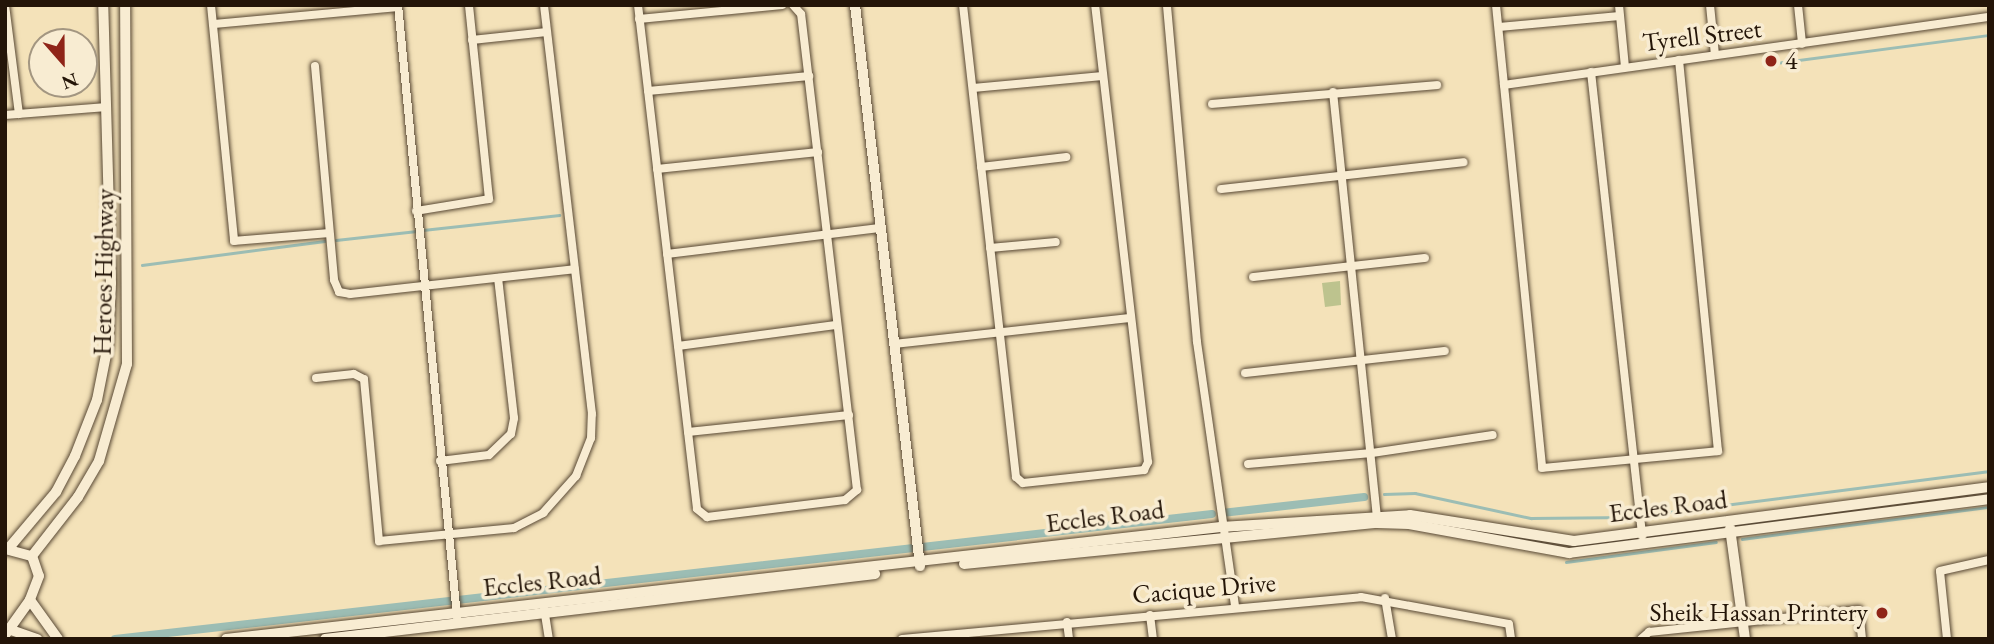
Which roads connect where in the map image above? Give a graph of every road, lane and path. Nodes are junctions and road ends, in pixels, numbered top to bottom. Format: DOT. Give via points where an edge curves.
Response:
graph roads {
  1 [pos="5,5"];
  2 [pos="103,5"];
  3 [pos="125,5"];
  4 [pos="211,5"];
  5 [pos="469,5"];
  6 [pos="544,5"];
  7 [pos="638,5"];
  8 [pos="782,5"];
  9 [pos="793,5"];
  10 [pos="855,5"];
  11 [pos="963,5"];
  12 [pos="1095,5"];
  13 [pos="1178,5"];
  14 [pos="1496,5"];
  15 [pos="1619,5"];
  16 [pos="1710,5"];
  17 [pos="1798,5"];
  18 [pos="398,6"];
  19 [pos="1165,6"];
  20 [pos="1620,16"];
  21 [pos="1989,17"];
  22 [pos="639,19"];
  23 [pos="214,24"];
  24 [pos="1499,27"];
  25 [pos="547,32"];
  26 [pos="472,40"];
  27 [pos="1802,44"];
  28 [pos="1715,55"];
  29 [pos="1679,60"];
  30 [pos="315,66"];
  31 [pos="1625,68"];
  32 [pos="1591,72"];
  33 [pos="809,76"];
  34 [pos="1102,76"];
  35 [pos="1437,85"];
  36 [pos="1504,85"];
  37 [pos="973,88"];
  38 [pos="648,92"];
  39 [pos="1332,92"];
  40 [pos="1213,104"];
  41 [pos="107,107"];
  42 [pos="19,114"];
  43 [pos="5,115"];
  44 [pos="818,152"];
  45 [pos="1066,157"];
  46 [pos="1464,162"];
  47 [pos="981,167"];
  48 [pos="657,169"];
  49 [pos="1342,177"];
  50 [pos="1221,189"];
  51 [pos="416,211"];
  52 [pos="879,228"];
  53 [pos="329,233"];
  54 [pos="828,234"];
  55 [pos="1056,242"];
  56 [pos="990,248"];
  57 [pos="667,254"];
  58 [pos="1425,258"];
  59 [pos="1352,268"];
  60 [pos="575,269"];
  61 [pos="1253,277"];
  62 [pos="498,278"];
  63 [pos="422,287"];
  64 [pos="1130,318"];
  65 [pos="836,325"];
  66 [pos="999,332"];
  67 [pos="894,344"];
  68 [pos="678,346"];
  69 [pos="1445,351"];
  70 [pos="1362,360"];
  71 [pos="1245,373"];
  72 [pos="316,378"];
  73 [pos="849,415"];
  74 [pos="688,432"];
  75 [pos="1493,435"];
  76 [pos="1372,453"];
  77 [pos="1632,460"];
  78 [pos="440,461"];
  79 [pos="1248,464"];
  80 [pos="1989,487"];
  81 [pos="1989,499"];
  82 [pos="1377,519"];
  83 [pos="1730,527"];
  84 [pos="1222,531"];
  85 [pos="449,533"];
  86 [pos="1642,540"];
  87 [pos="7,549"];
  88 [pos="32,556"];
  89 [pos="1989,560"];
  90 [pos="920,565"];
  91 [pos="1385,598"];
  92 [pos="30,600"];
  93 [pos="1236,606"];
  94 [pos="545,610"];
  95 [pos="1150,615"];
  96 [pos="457,619"];
  97 [pos="1067,622"];
  98 [pos="1743,624"];
  99 [pos="8,632"];
  100 [pos="363,633"];
  101 [pos="37,639"];
  102 [pos="58,639"];
  103 [pos="226,639"];
  104 [pos="326,639"];
  105 [pos="549,639"];
  106 [pos="901,639"];
  107 [pos="1069,639"];
  108 [pos="1153,639"];
  109 [pos="1392,639"];
  110 [pos="1511,639"];
  111 [pos="1641,639"];
  112 [pos="1745,639"];
  113 [pos="1863,639"];
  114 [pos="1947,639"];
  1 -- 42 [label="street"];
  2 -- 41 [label="street, Heroes Highway"];
  3 -- 88 [label="street, Heroes Highway" via="127,364 99,461 78,497"];
  4 -- 23 [label="street"];
  5 -- 26 [label="street"];
  6 -- 25 [label="street"];
  7 -- 22 [label="street"];
  8 -- 22 [label="street"];
  9 -- 33 [label="street" via="801,14"];
  10 -- 52 [label="street"];
  11 -- 37 [label="street"];
  12 -- 34 [label="street"];
  13 -- 19 [label="street"];
  14 -- 24 [label="street"];
  15 -- 20 [label="street"];
  16 -- 28 [label="street"];
  17 -- 27 [label="street"];
  18 -- 23 [label="street"];
  18 -- 51 [label="street"];
  19 -- 84 [label="street" via="1195,329"];
  20 -- 24 [label="street"];
  20 -- 31 [label="street"];
  21 -- 27 [label="street, Tyrell Street"];
  22 -- 38 [label="street"];
  23 -- 53 [label="street" via="234,241"];
  24 -- 36 [label="street"];
  25 -- 26 [label="street"];
  25 -- 60 [label="street"];
  26 -- 51 [label="street" via="489,200"];
  27 -- 28 [label="street, Tyrell Street"];
  28 -- 29 [label="street, Tyrell Street"];
  29 -- 31 [label="street, Tyrell Street"];
  29 -- 77 [label="street" via="1718,451"];
  30 -- 53 [label="street"];
  31 -- 32 [label="street, Tyrell Street"];
  32 -- 36 [label="street, Tyrell Street"];
  32 -- 77 [label="street"];
  33 -- 38 [label="street"];
  33 -- 44 [label="street"];
  34 -- 37 [label="street"];
  34 -- 64 [label="street"];
  35 -- 39 [label="street"];
  36 -- 77 [label="street" via="1542,468"];
  37 -- 47 [label="street"];
  38 -- 48 [label="street"];
  39 -- 40 [label="street"];
  39 -- 49 [label="street"];
  41 -- 42 [label="street"];
  41 -- 87 [label="street, Heroes Highway" via="111,283 108,345 97,400 56,492"];
  42 -- 43 [label="street"];
  44 -- 48 [label="street"];
  44 -- 54 [label="street"];
  45 -- 47 [label="street"];
  46 -- 49 [label="street"];
  47 -- 56 [label="street"];
  48 -- 57 [label="street"];
  49 -- 50 [label="street"];
  49 -- 59 [label="street"];
  51 -- 63 [label="street"];
  52 -- 54 [label="street"];
  52 -- 67 [label="street"];
  53 -- 63 [label="street" via="339,292"];
  54 -- 57 [label="street"];
  54 -- 65 [label="street"];
  55 -- 56 [label="street"];
  56 -- 66 [label="street"];
  57 -- 68 [label="street"];
  58 -- 59 [label="street"];
  59 -- 61 [label="street"];
  59 -- 70 [label="street"];
  60 -- 62 [label="street"];
  60 -- 85 [label="street" via="592,425 576,476 559,499 524,524"];
  62 -- 63 [label="street"];
  62 -- 78 [label="street" via="514,418 511,435 489,455"];
  63 -- 78 [label="street"];
  64 -- 66 [label="street"];
  64 -- 66 [label="street" via="1148,461 1144,470 1018,480"];
  65 -- 68 [label="street"];
  65 -- 73 [label="street"];
  66 -- 67 [label="street"];
  67 -- 90 [label="street"];
  68 -- 74 [label="street"];
  69 -- 70 [label="street"];
  70 -- 71 [label="street"];
  70 -- 76 [label="street"];
  72 -- 85 [label="street" via="354,374 363,379 379,541"];
  73 -- 74 [label="street"];
  73 -- 74 [label="street" via="858,490 853,497 707,517 697,509"];
  75 -- 76 [label="street"];
  76 -- 79 [label="street"];
  76 -- 82 [label="street"];
  77 -- 86 [label="street"];
  78 -- 85 [label="street"];
  80 -- 83 [label="street, Eccles Road"];
  81 -- 83 [label="street, Eccles Road"];
  82 -- 84 [label="street, Eccles Road"];
  82 -- 86 [label="street, Eccles Road" via="1410,515 1546,540"];
  83 -- 86 [label="street, Eccles Road"];
  83 -- 98 [label="street"];
  84 -- 90 [label="street, Eccles Road"];
  84 -- 93 [label="street"];
  85 -- 96 [label="street"];
  87 -- 88 [label="street"];
  88 -- 92 [label="street" via="38,576"];
  89 -- 114 [label="street" via="1940,571"];
  90 -- 94 [label="street, Eccles Road"];
  91 -- 93 [label="street, Cacique Drive"];
  91 -- 109 [label="street"];
  91 -- 110 [label="street, Cacique Drive" via="1509,624"];
  92 -- 99 [label="street"];
  92 -- 102 [label="street"];
  93 -- 95 [label="street, Cacique Drive"];
  94 -- 96 [label="street, Eccles Road"];
  94 -- 105 [label="street"];
  95 -- 97 [label="street, Cacique Drive"];
  95 -- 108 [label="street"];
  96 -- 100 [label="street, Eccles Road"];
  97 -- 106 [label="street, Cacique Drive"];
  97 -- 107 [label="street"];
  98 -- 111 [label="street" via="1649,632"];
  98 -- 112 [label="street"];
  98 -- 113 [label="street" via="1859,610"];
  99 -- 101 [label="street"];
  100 -- 103 [label="street, Eccles Road"];
  100 -- 104 [label="street, Eccles Road"];
}
